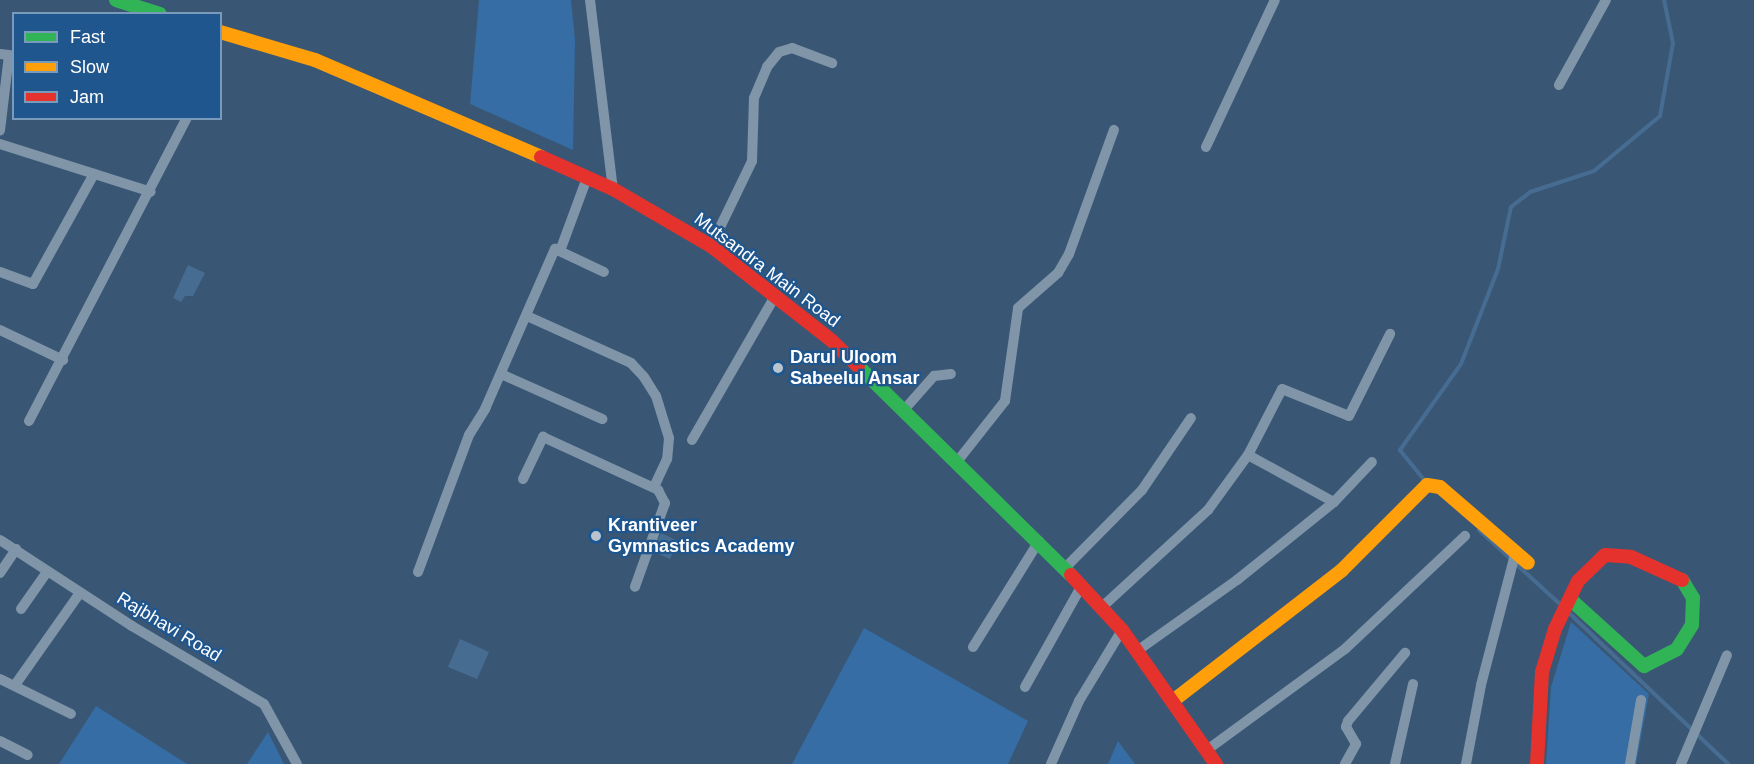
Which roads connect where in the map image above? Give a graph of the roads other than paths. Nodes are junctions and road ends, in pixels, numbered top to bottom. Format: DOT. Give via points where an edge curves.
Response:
graph roads {
  1 [pos="116,0"];
  2 [pos="590,0"];
  3 [pos="1275,0"];
  4 [pos="1606,0"];
  5 [pos="135,3"];
  6 [pos="155,12"];
  7 [pos="222,36"];
  8 [pos="7,55"];
  9 [pos="832,63"];
  10 [pos="1559,84"];
  11 [pos="2,87"];
  12 [pos="186,120"];
  13 [pos="0,130"];
  14 [pos="1114,130"];
  15 [pos="0,144"];
  16 [pos="1206,147"];
  17 [pos="94,174"];
  18 [pos="587,178"];
  19 [pos="613,189"];
  20 [pos="151,192"];
  21 [pos="711,246"];
  22 [pos="560,251"];
  23 [pos="0,272"];
  24 [pos="604,272"];
  25 [pos="774,298"];
  26 [pos="527,316"];
  27 [pos="0,330"];
  28 [pos="1390,334"];
  29 [pos="63,360"];
  30 [pos="501,374"];
  31 [pos="951,374"];
  32 [pos="903,411"];
  33 [pos="1191,418"];
  34 [pos="602,419"];
  35 [pos="29,421"];
  36 [pos="692,440"];
  37 [pos="1248,455"];
  38 [pos="1372,462"];
  39 [pos="956,463"];
  40 [pos="523,479"];
  41 [pos="654,487"];
  42 [pos="1334,502"];
  43 [pos="1465,536"];
  44 [pos="0,540"];
  45 [pos="1039,541"];
  46 [pos="16,549"];
  47 [pos="1516,551"];
  48 [pos="1528,563"];
  49 [pos="1065,568"];
  50 [pos="47,572"];
  51 [pos="418,572"];
  52 [pos="0,573"];
  53 [pos="635,587"];
  54 [pos="1081,587"];
  55 [pos="80,593"];
  56 [pos="1570,599"];
  57 [pos="1102,607"];
  58 [pos="21,609"];
  59 [pos="1122,630"];
  60 [pos="974,647"];
  61 [pos="1137,651"];
  62 [pos="1405,653"];
  63 [pos="1727,655"];
  64 [pos="0,679"];
  65 [pos="1413,684"];
  66 [pos="15,685"];
  67 [pos="1025,687"];
  68 [pos="1174,700"];
  69 [pos="1641,700"];
  70 [pos="71,714"];
  71 [pos="0,741"];
  72 [pos="1207,750"];
  73 [pos="28,755"];
  74 [pos="297,764"];
  75 [pos="1051,764"];
  76 [pos="1216,764"];
  77 [pos="1345,764"];
  78 [pos="1395,764"];
  79 [pos="1466,764"];
  80 [pos="1537,764"];
  81 [pos="1630,764"];
  82 [pos="1681,764"];
  1 -- 5 [label="street"];
  2 -- 19 [label="street"];
  3 -- 16 [label="street"];
  4 -- 10 [label="street"];
  5 -- 6 [label="street"];
  7 -- 18 [label="street, Mutsandra Main Road" via="315,60"];
  8 -- 11 [label="street"];
  9 -- 21 [label="street" via="792,48 779,52 767,68 754,98 752,161"];
  11 -- 13 [label="street"];
  12 -- 20 [label="street"];
  14 -- 39 [label="street" via="1069,254 1058,273 1018,308 1005,401"];
  15 -- 17 [label="street"];
  17 -- 20 [label="street"];
  17 -- 23 [label="street" via="33,284"];
  18 -- 19 [label="street, Mutsandra Main Road"];
  18 -- 22 [label="street"];
  19 -- 21 [label="street, Mutsandra Main Road"];
  20 -- 29 [label="street"];
  21 -- 25 [label="street, Mutsandra Main Road"];
  22 -- 24 [label="street"];
  22 -- 26 [label="street" via="555,249"];
  25 -- 32 [label="street, Mutsandra Main Road" via="832,341"];
  25 -- 36 [label="street"];
  26 -- 30 [label="street"];
  26 -- 41 [label="street" via="630,363 644,377 656,396 669,438 667,459"];
  27 -- 29 [label="street"];
  28 -- 37 [label="street" via="1349,416 1282,389"];
  29 -- 35 [label="street"];
  30 -- 34 [label="street"];
  30 -- 51 [label="street" via="469,435"];
  31 -- 32 [label="street" via="934,376"];
  32 -- 39 [label="street, Mutsandra Main Road"];
  33 -- 49 [label="street" via="1142,490"];
  37 -- 42 [label="street"];
  37 -- 57 [label="street" via="1187,533"];
  38 -- 42 [label="street"];
  39 -- 45 [label="street, Mutsandra Main Road"];
  40 -- 41 [label="street" via="543,437"];
  41 -- 53 [label="street" via="664,503"];
  42 -- 61 [label="street" via="1237,580"];
  43 -- 72 [label="street" via="1345,649"];
  44 -- 46 [label="street, Rajbhavi Road"];
  45 -- 49 [label="street, Mutsandra Main Road"];
  45 -- 60 [label="street"];
  46 -- 50 [label="street, Rajbhavi Road"];
  46 -- 52 [label="street"];
  47 -- 48 [label="street"];
  47 -- 68 [label="street" via="1440,487 1427,485 1342,570"];
  47 -- 79 [label="street" via="1481,685"];
  49 -- 54 [label="street, Mutsandra Main Road"];
  50 -- 55 [label="street, Rajbhavi Road"];
  50 -- 58 [label="street"];
  54 -- 57 [label="street, Mutsandra Main Road"];
  54 -- 67 [label="street"];
  55 -- 66 [label="street"];
  55 -- 74 [label="street, Rajbhavi Road" via="264,704"];
  56 -- 56 [label="street" via="1578,581 1605,555 1631,557 1684,581 1693,598 1692,625 1677,649 1644,666"];
  56 -- 80 [label="street" via="1555,629 1542,672"];
  57 -- 59 [label="street, Mutsandra Main Road"];
  59 -- 61 [label="street, Mutsandra Main Road"];
  59 -- 75 [label="street" via="1079,701"];
  61 -- 68 [label="street, Mutsandra Main Road"];
  62 -- 77 [label="street" via="1348,721 1346,727 1356,744"];
  63 -- 82 [label="street"];
  64 -- 66 [label="street"];
  65 -- 78 [label="street"];
  66 -- 70 [label="street"];
  68 -- 72 [label="street, Mutsandra Main Road"];
  69 -- 81 [label="street"];
  71 -- 73 [label="street"];
  72 -- 76 [label="street, Mutsandra Main Road"];
}
